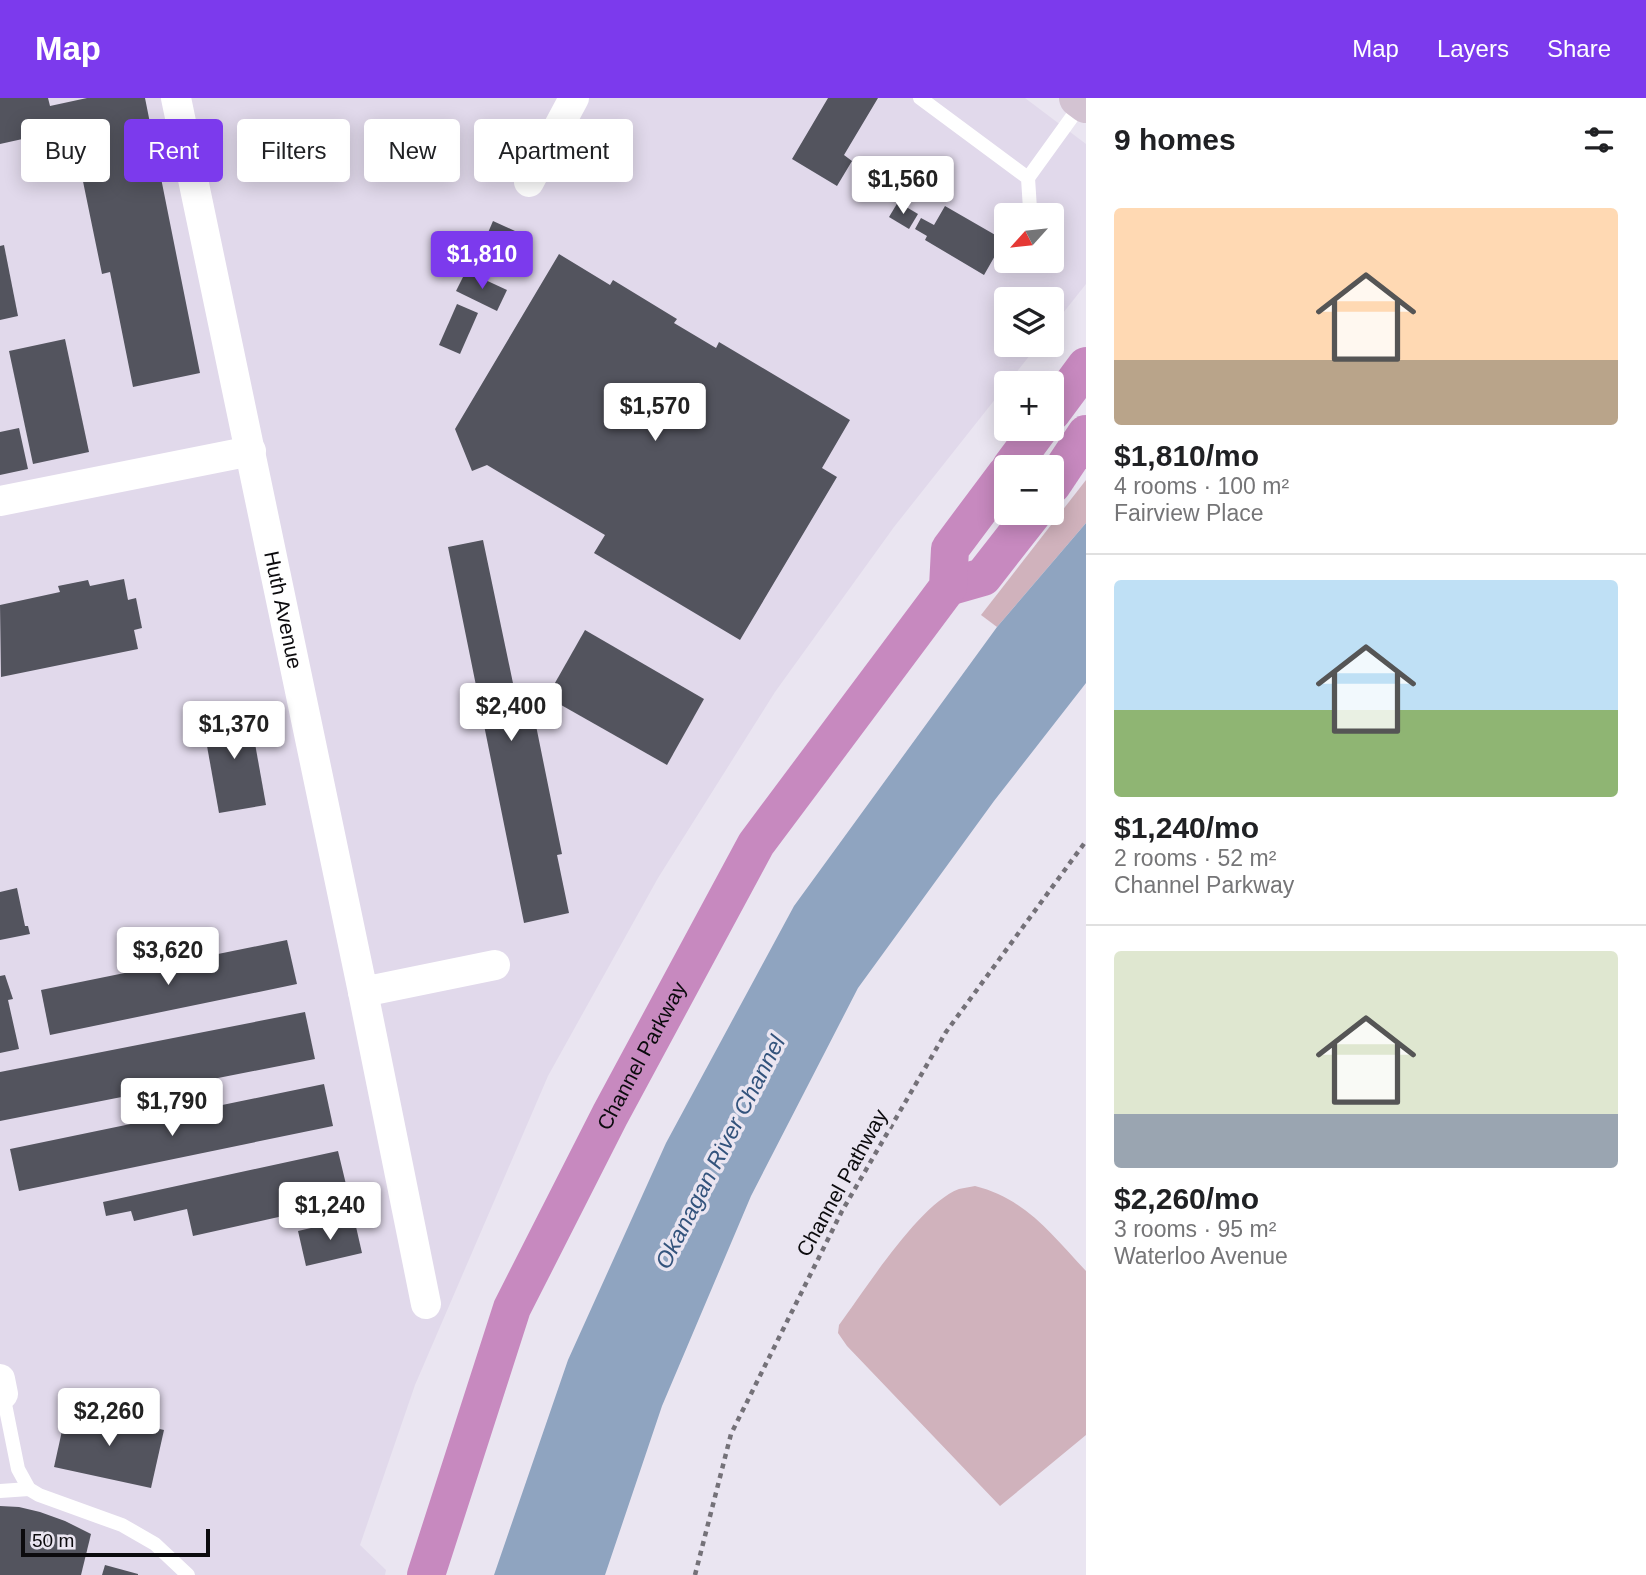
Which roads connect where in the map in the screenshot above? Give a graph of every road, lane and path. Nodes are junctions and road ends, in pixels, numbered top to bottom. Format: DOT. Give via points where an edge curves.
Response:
graph roads {
  1 [pos="176,98"];
  2 [pos="574,98"];
  3 [pos="920,98"];
  4 [pos="1082,101"];
  5 [pos="563,119"];
  6 [pos="1028,178"];
  7 [pos="1030,203"];
  8 [pos="1086,366"];
  9 [pos="1064,396"];
  10 [pos="1086,434"];
  11 [pos="251,451"];
  12 [pos="1064,467"];
  13 [pos="994,490"];
  14 [pos="0,501"];
  15 [pos="1024,525"];
  16 [pos="948,587"];
  17 [pos="1086,841"];
  18 [pos="495,965"];
  19 [pos="363,992"];
  20 [pos="426,1304"];
  21 [pos="2,1386"];
  22 [pos="29,1489"];
  23 [pos="0,1491"];
  24 [pos="188,1575"];
  25 [pos="426,1575"];
  26 [pos="695,1575"];
  1 -- 11 [label="street, Huth Avenue"];
  2 -- 5 [label="street"];
  3 -- 6 [label="lane"];
  4 -- 6 [label="lane"];
  6 -- 7 [label="lane"];
  8 -- 9 [label="highway"];
  10 -- 12 [label="highway"];
  11 -- 14 [label="street"];
  11 -- 19 [label="street, Huth Avenue"];
  13 -- 16 [label="highway" via="950,550"];
  15 -- 16 [label="highway" via="983,577"];
  16 -- 25 [label="highway, Channel Parkway" via="757,844 610,1115 512,1308"];
  17 -- 26 [label="path, Channel Pathway" via="946,1032 842,1211 731,1434"];
  18 -- 19 [label="street"];
  19 -- 20 [label="street, Huth Avenue"];
  21 -- 22 [label="lane" via="18,1469"];
  22 -- 23 [label="lane"];
  22 -- 24 [label="lane" via="122,1525 155,1544"];
}
